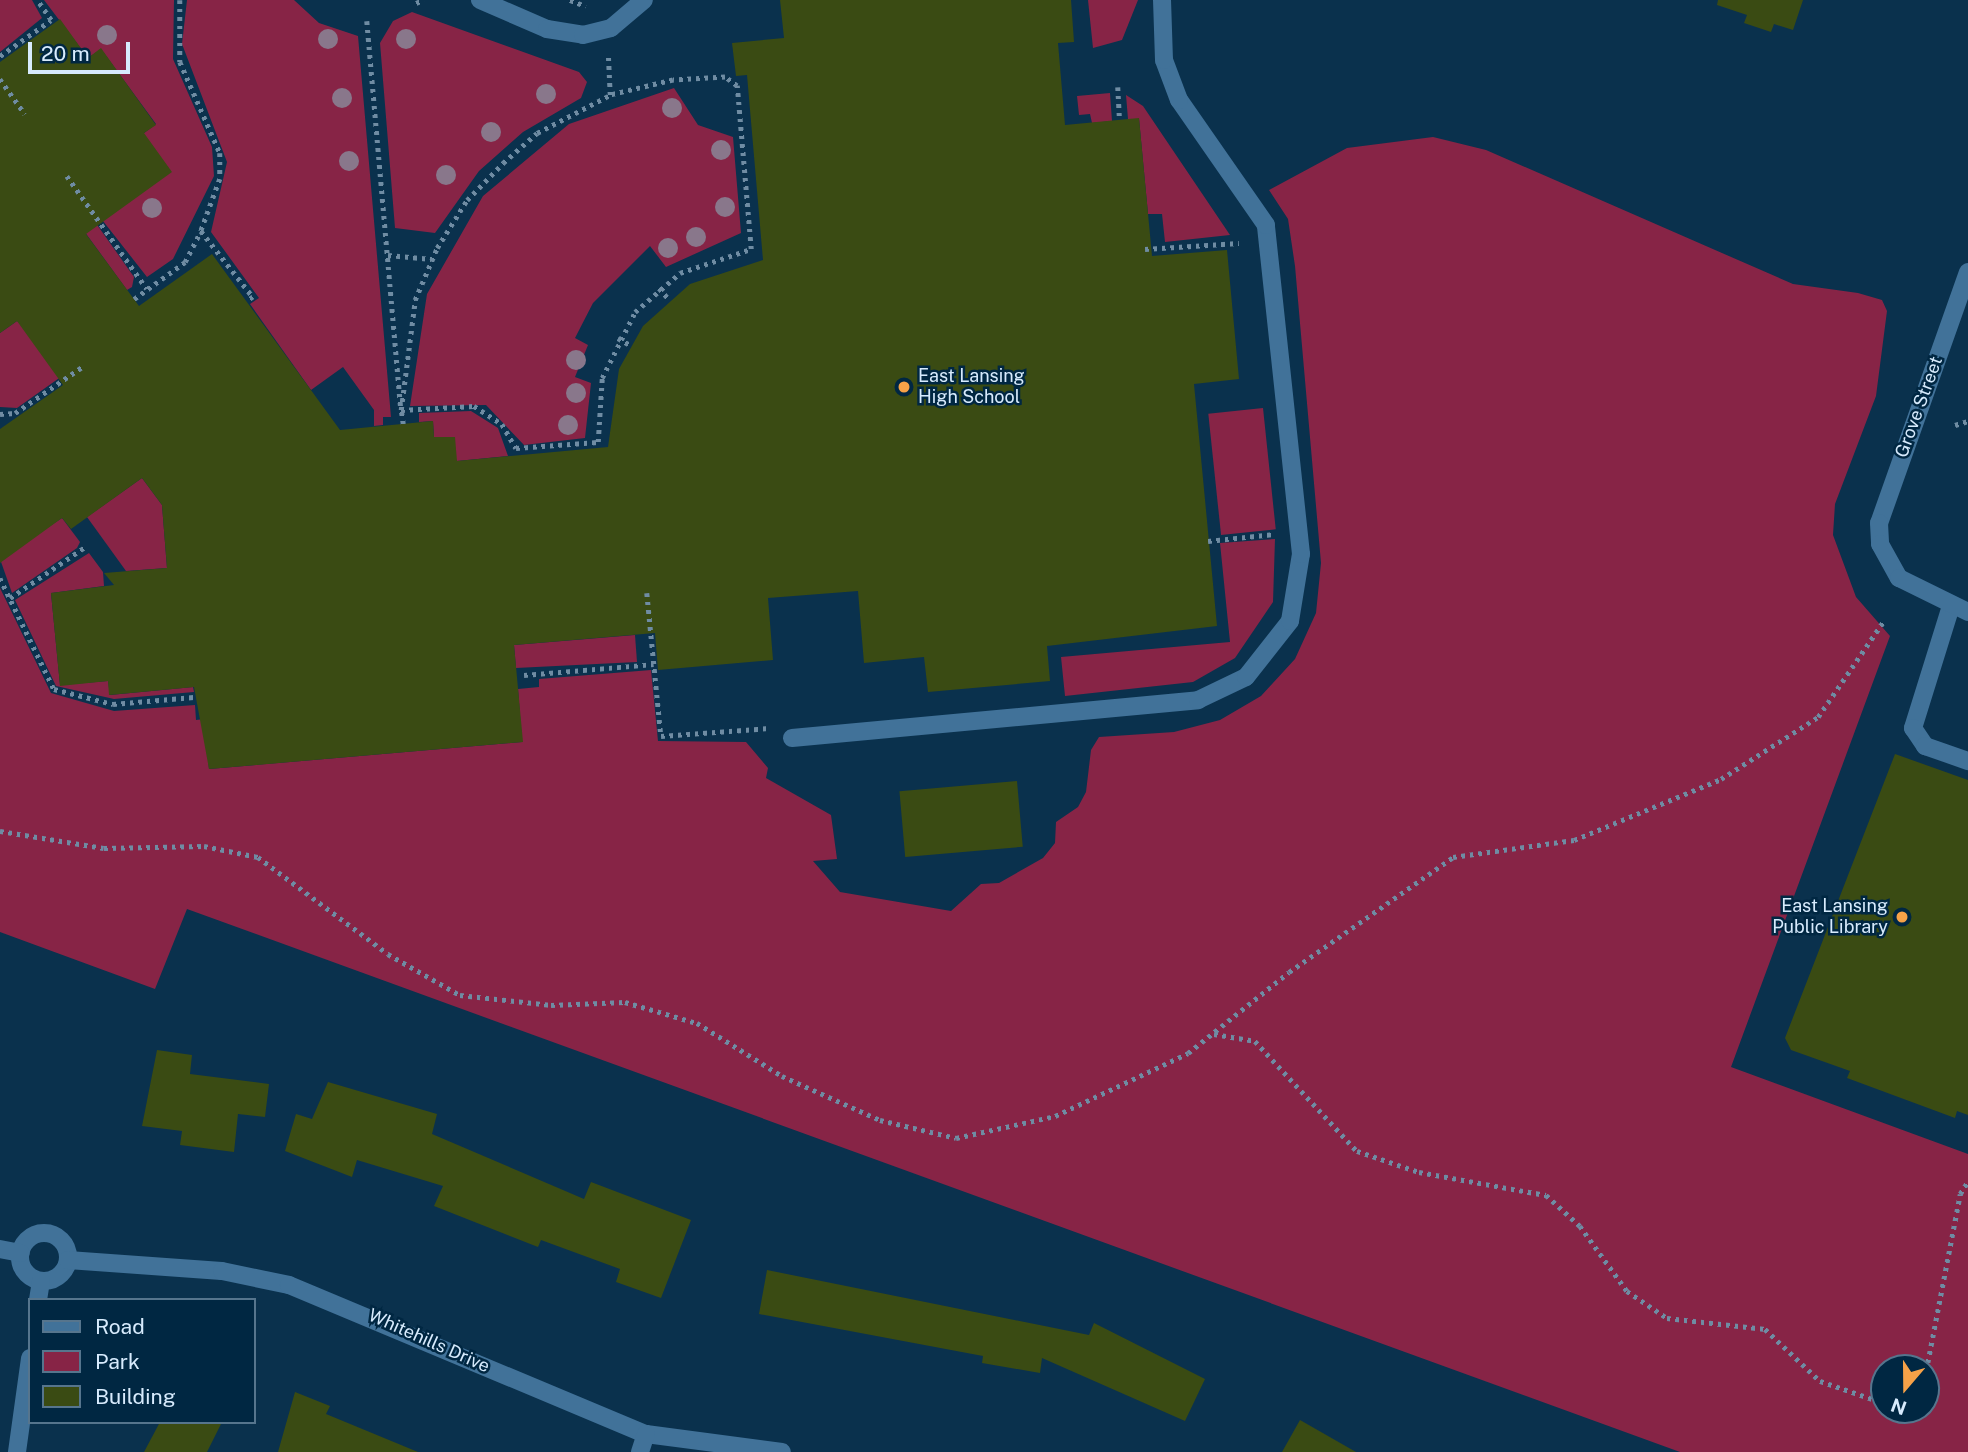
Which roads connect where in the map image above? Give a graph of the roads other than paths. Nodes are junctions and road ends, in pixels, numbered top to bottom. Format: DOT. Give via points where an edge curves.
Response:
graph roads {
  1 [pos="480,0"];
  2 [pos="645,0"];
  3 [pos="1162,0"];
  4 [pos="1968,272"];
  5 [pos="1960,609"];
  6 [pos="792,738"];
  7 [pos="1968,761"];
  8 [pos="0,1249"];
  9 [pos="21,1253"];
  10 [pos="68,1260"];
  11 [pos="41,1281"];
  12 [pos="38,1298"];
  13 [pos="28,1372"];
  14 [pos="646,1434"];
  15 [pos="17,1452"];
  16 [pos="640,1452"];
  17 [pos="782,1452"];
  1 -- 2 [label="street" via="547,29 583,35 611,28"];
  3 -- 6 [label="street" via="1164,60 1179,100 1266,225 1301,577 1290,621 1265,659 1223,690 1172,704"];
  4 -- 5 [label="street, Grove Street" via="1882,505 1880,544 1899,578"];
  5 -- 7 [label="street" via="1913,728 1925,746"];
  8 -- 9 [label="street"];
  9 -- 10 [label="street" via="30,1237 46,1233 60,1239"];
  9 -- 11 [label="street" via="26,1273"];
  10 -- 11 [label="street" via="56,1279"];
  10 -- 14 [label="street, Whitehills Drive" via="222,1271 289,1285"];
  11 -- 12 [label="street"];
  13 -- 15 [label="street"];
  14 -- 16 [label="street"];
  14 -- 17 [label="street, Whitehills Drive"];
}
